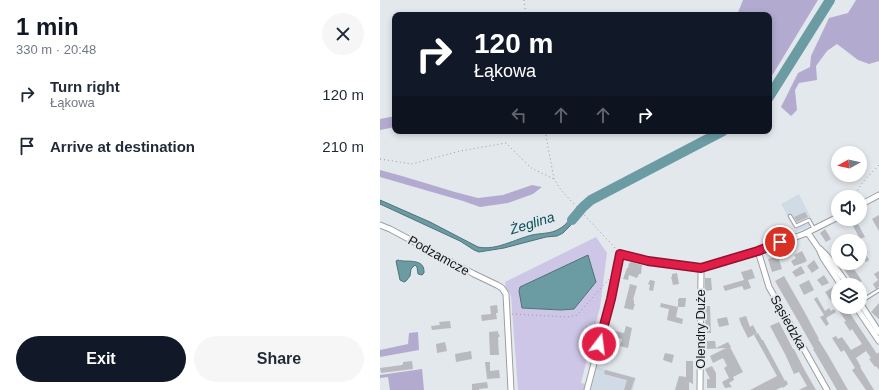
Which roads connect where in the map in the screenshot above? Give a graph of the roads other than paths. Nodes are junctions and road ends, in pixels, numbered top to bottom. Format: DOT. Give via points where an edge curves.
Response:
graph roads {
  1 [pos="879,195"];
  2 [pos="867,201"];
  3 [pos="790,216"];
  4 [pos="831,221"];
  5 [pos="380,225"];
  6 [pos="814,230"];
  7 [pos="808,233"];
  8 [pos="819,248"];
  9 [pos="758,251"];
  10 [pos="701,268"];
  11 [pos="836,278"];
  12 [pos="843,278"];
  13 [pos="879,290"];
  14 [pos="867,298"];
  15 [pos="862,314"];
  16 [pos="866,314"];
  17 [pos="877,333"];
  18 [pos="879,341"];
  19 [pos="511,390"];
  20 [pos="587,390"];
  21 [pos="700,390"];
  22 [pos="827,390"];
  1 -- 2 [label="street"];
  3 -- 6 [label="lane" via="796,226 809,220"];
  4 -- 6 [label="street"];
  5 -- 19 [label="street, Podzamcze" via="502,288 506,294 508,314"];
  6 -- 7 [label="street"];
  7 -- 8 [label="street"];
  7 -- 9 [label="street"];
  8 -- 11 [label="street"];
  8 -- 12 [label="street"];
  9 -- 10 [label="street"];
  9 -- 22 [label="street, Sąsiedzka" via="770,286"];
  10 -- 20 [label="street" via="648,261 620,254"];
  10 -- 21 [label="street, Olendry Duże"];
  13 -- 14 [label="lane"];
  15 -- 17 [label="street"];
  16 -- 17 [label="street"];
  17 -- 18 [label="street"];
}
